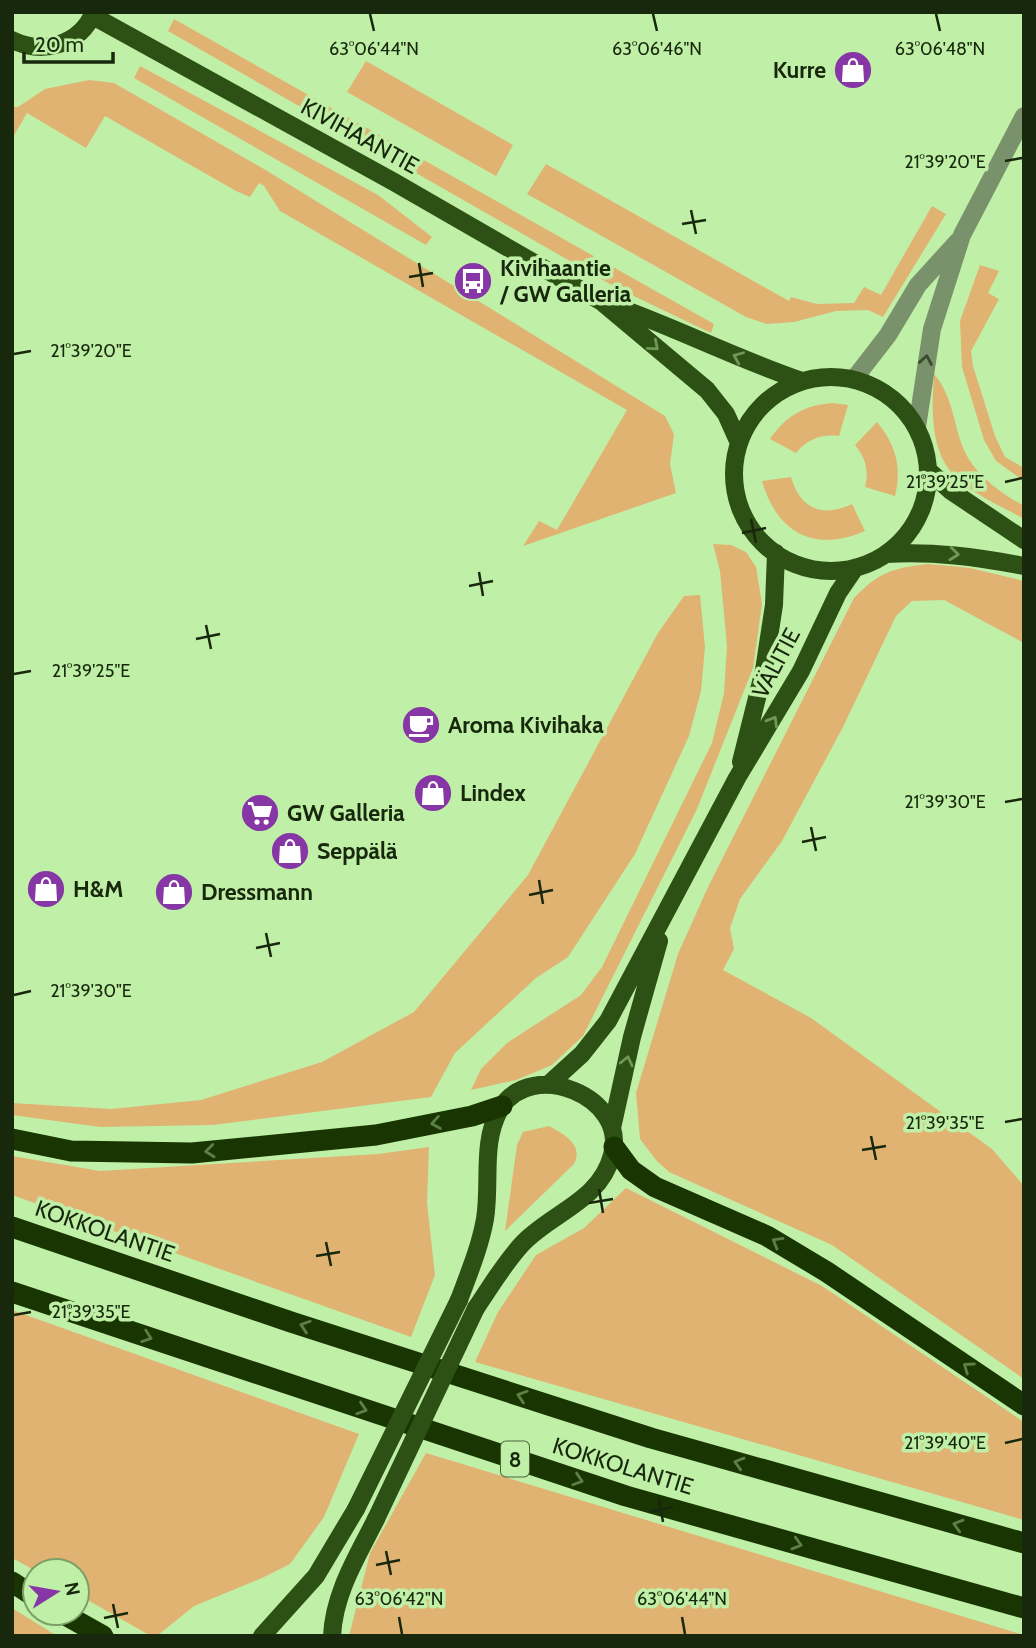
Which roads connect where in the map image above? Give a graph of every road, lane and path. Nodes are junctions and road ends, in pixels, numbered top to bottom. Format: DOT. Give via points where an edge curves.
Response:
graph roads {
  1 [pos="93,14"];
  2 [pos="12,40"];
  3 [pos="1024,116"];
  4 [pos="962,235"];
  5 [pos="602,302"];
  6 [pos="854,379"];
  7 [pos="802,381"];
  8 [pos="917,427"];
  9 [pos="739,443"];
  10 [pos="929,471"];
  11 [pos="1024,540"];
  12 [pos="776,553"];
  13 [pos="886,554"];
  14 [pos="1024,566"];
  15 [pos="855,568"];
  16 [pos="737,778"];
  17 [pos="668,909"];
  18 [pos="548,1084"];
  19 [pos="502,1106"];
  20 [pos="613,1137"];
  21 [pos="12,1139"];
  22 [pos="12,1227"];
  23 [pos="12,1292"];
  24 [pos="1024,1405"];
  25 [pos="1024,1543"];
  26 [pos="1024,1608"];
  27 [pos="87,1627"];
  28 [pos="103,1636"];
  29 [pos="262,1636"];
  30 [pos="332,1636"];
  1 -- 2 [label="main road" via="81,33 64,44 44,48"];
  1 -- 5 [label="main road, KIVIHAANTIE"];
  3 -- 4 [label="street"];
  4 -- 6 [label="street" via="918,285"];
  8 -- 4 [label="street, one-way" via="932,329"];
  7 -- 5 [label="main road, KIVIHAANTIE, one-way"];
  5 -- 9 [label="main road, KIVIHAANTIE, one-way" via="707,390 726,414"];
  6 -- 7 [label="main road" via="828,376"];
  6 -- 8 [label="main road" via="901,405"];
  7 -- 9 [label="main road" via="775,395 753,416"];
  8 -- 10 [label="main road"];
  9 -- 12 [label="main road" via="734,476 740,507 755,534"];
  10 -- 11 [label="main road"];
  10 -- 13 [label="main road" via="918,518"];
  12 -- 15 [label="main road" via="800,566 827,571"];
  12 -- 16 [label="main road, VÄLITIE" via="764,670"];
  13 -- 14 [label="main road, one-way" via="923,551"];
  13 -- 15 [label="main road"];
  16 -- 15 [label="main road, VÄLITIE, one-way" via="775,718"];
  16 -- 17 [label="main road, VÄLITIE"];
  17 -- 18 [label="main road, VÄLITIE" via="608,1021 582,1054"];
  20 -- 17 [label="main road, VÄLITIE, one-way" via="632,1037"];
  18 -- 19 [label="main road" via="530,1087"];
  18 -- 20 [label="main road" via="590,1100 602,1110"];
  19 -- 21 [label="highway, one-way" via="376,1135 192,1153 71,1151"];
  19 -- 29 [label="main road, bridge" via="490,1130 488,1190 479,1248 459,1300 356,1509 316,1576"];
  24 -- 20 [label="highway, one-way" via="828,1272 767,1236 655,1187 631,1170"];
  20 -- 30 [label="main road, VÄLITIE, bridge" via="612,1157 595,1188 523,1243 476,1308 339,1593"];
  25 -- 22 [label="highway, KOKKOLANTIE, one-way" via="650,1438"];
  23 -- 26 [label="highway, KOKKOLANTIE / 8, one-way" via="626,1496"];
  27 -- 28 [label="highway"];
}
